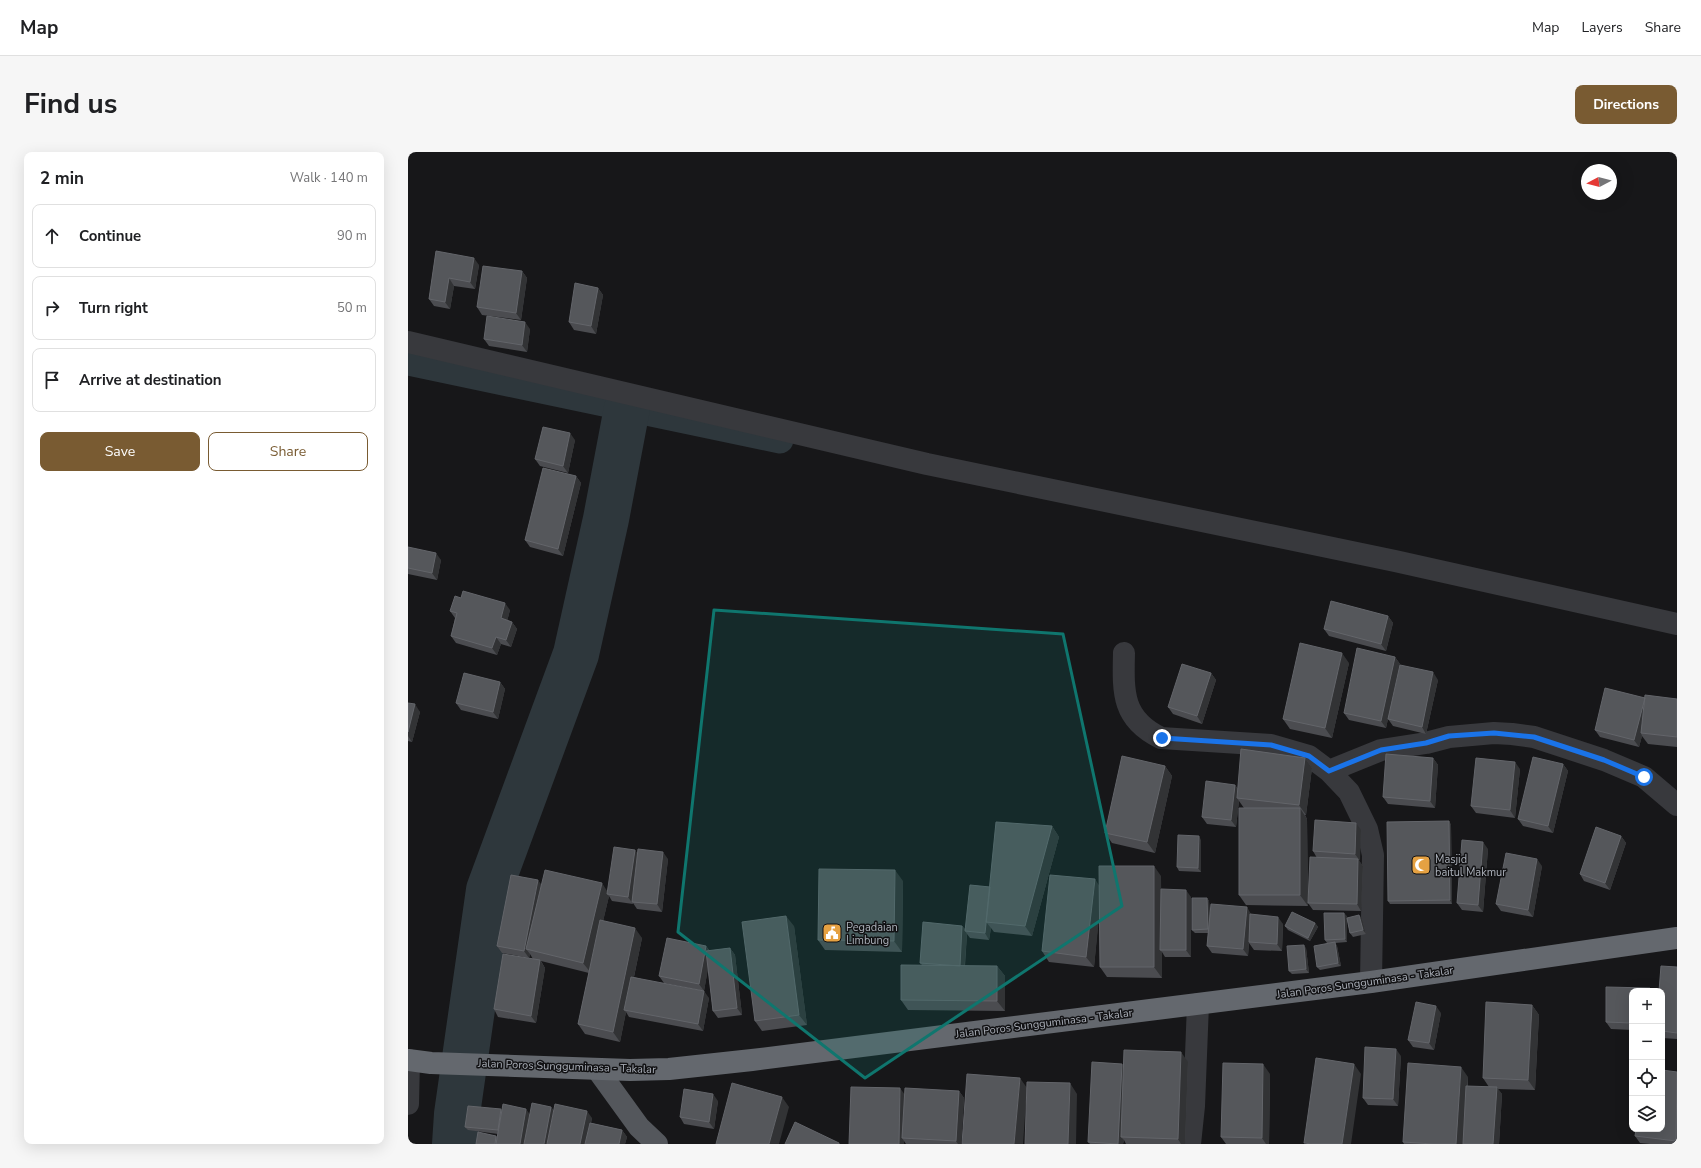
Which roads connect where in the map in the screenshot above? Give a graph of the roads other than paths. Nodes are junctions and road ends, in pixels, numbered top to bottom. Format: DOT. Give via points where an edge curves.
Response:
graph roads {
  1 [pos="408,342"];
  2 [pos="1677,624"];
  3 [pos="1124,653"];
  4 [pos="1329,771"];
  5 [pos="1677,805"];
  6 [pos="1677,938"];
  7 [pos="1371,982"];
  8 [pos="1198,1004"];
  9 [pos="408,1060"];
  10 [pos="597,1069"];
  11 [pos="408,1104"];
  12 [pos="657,1144"];
  13 [pos="1190,1144"];
  1 -- 2 [label="street" via="927,464 1395,561"];
  3 -- 4 [label="street" via="1123,686 1129,710 1146,730 1162,738 1271,745 1309,756"];
  4 -- 5 [label="street" via="1381,750 1426,743 1449,736 1512,734 1534,737 1604,760 1644,777"];
  4 -- 7 [label="street" via="1349,792 1367,829 1372,855"];
  6 -- 7 [label="highway, Jalan Poros Sungguminasa - Takalar"];
  7 -- 8 [label="highway, Jalan Poros Sungguminasa - Takalar"];
  8 -- 10 [label="highway, Jalan Poros Sungguminasa - Takalar" via="669,1069"];
  8 -- 13 [label="street"];
  9 -- 10 [label="highway, Jalan Poros Sungguminasa - Takalar"];
  9 -- 11 [label="street"];
  10 -- 12 [label="main road" via="639,1127"];
}
